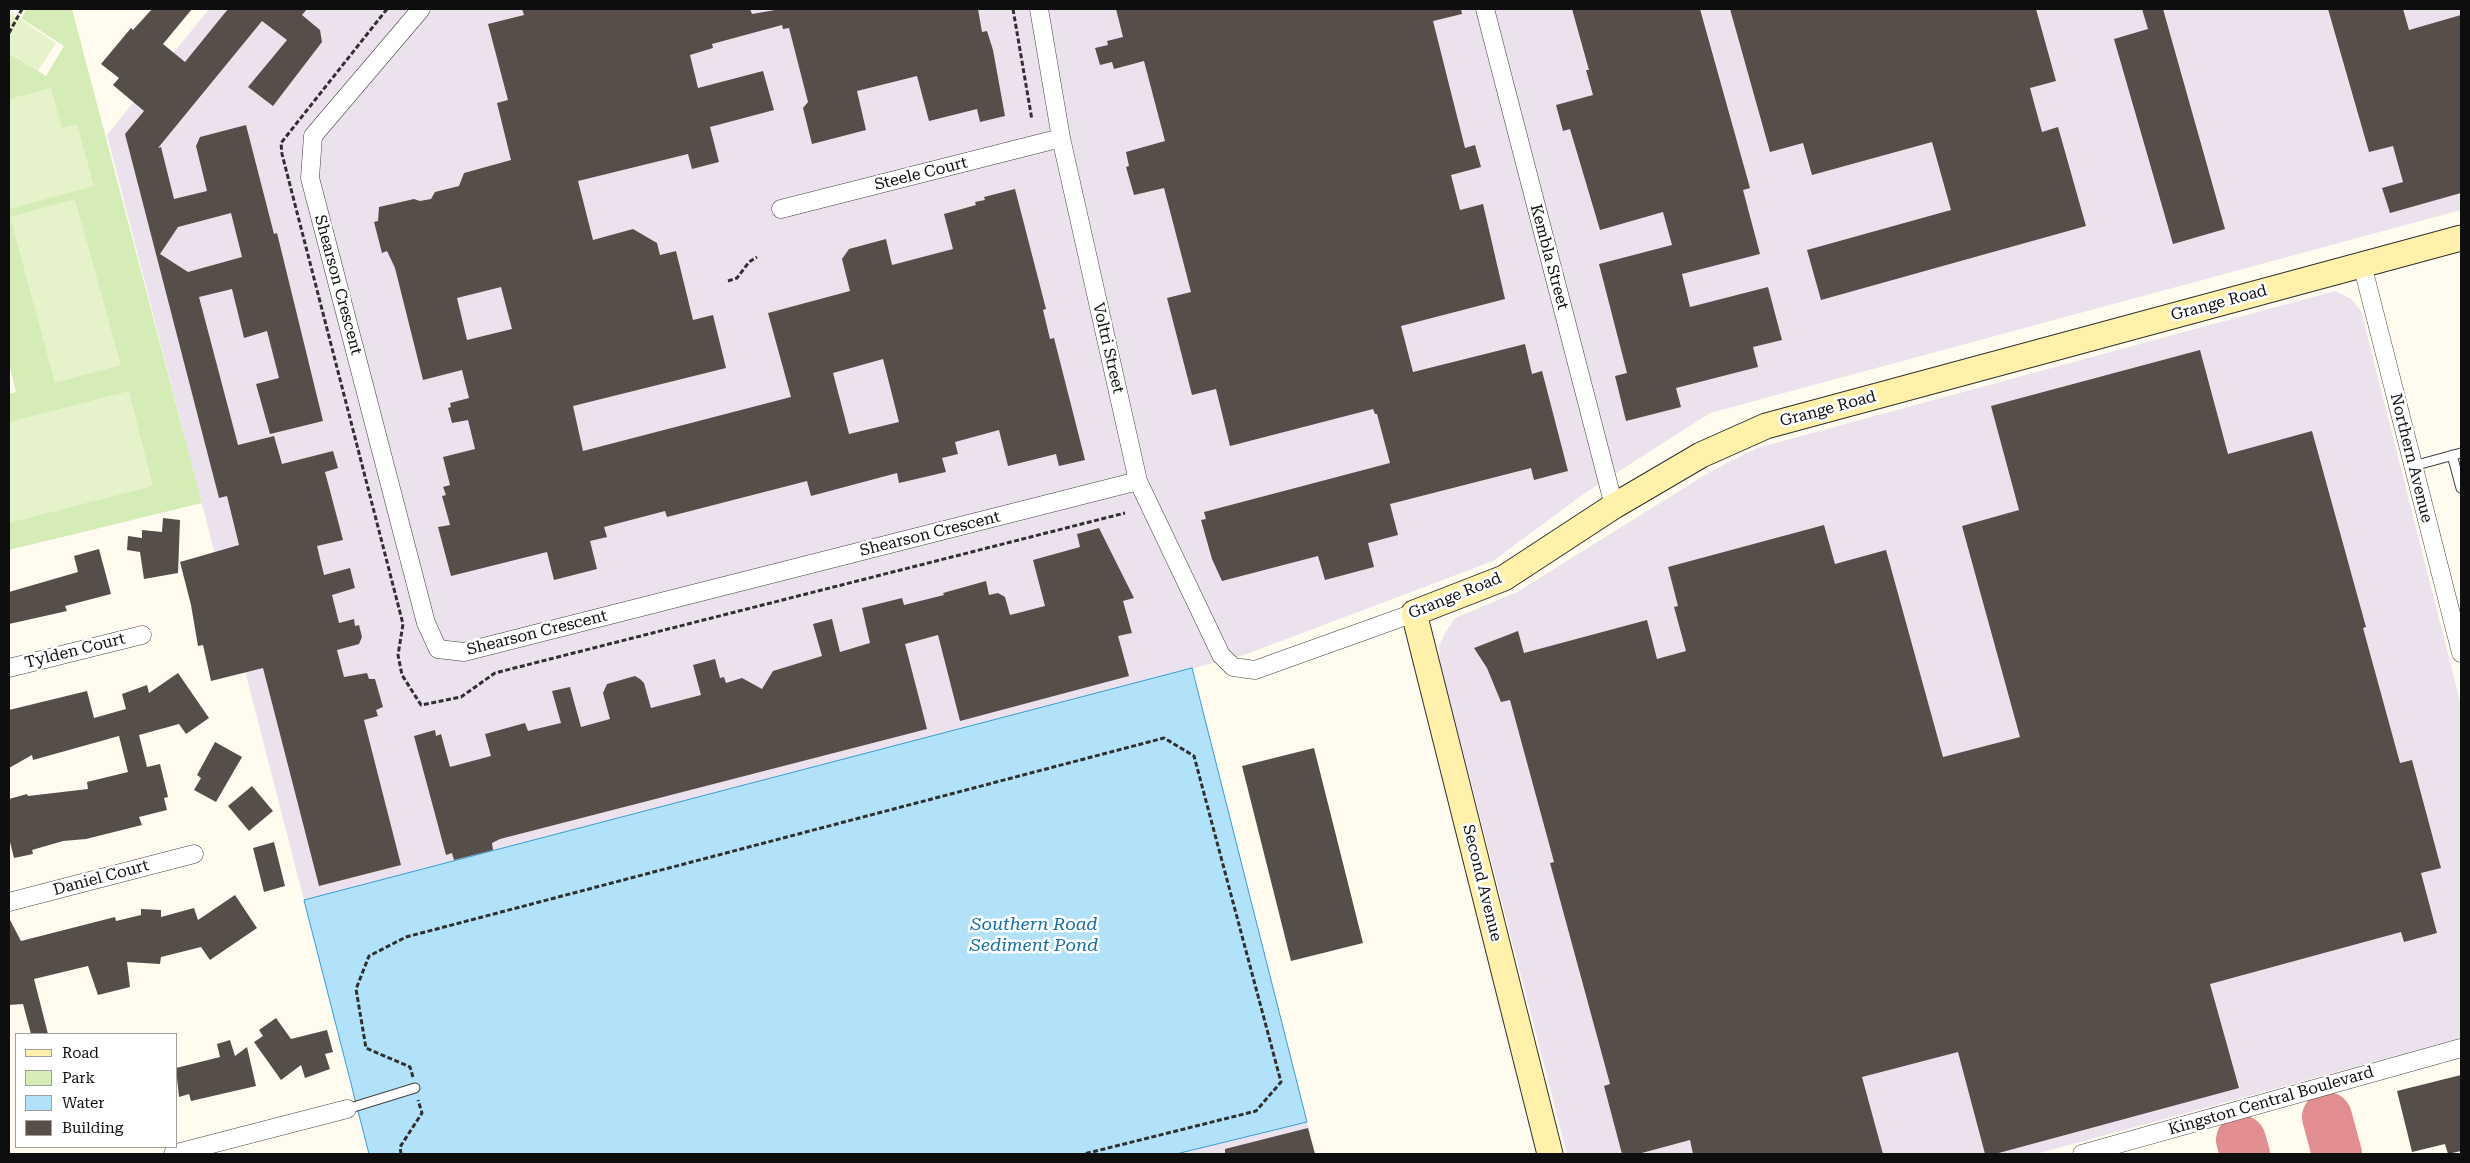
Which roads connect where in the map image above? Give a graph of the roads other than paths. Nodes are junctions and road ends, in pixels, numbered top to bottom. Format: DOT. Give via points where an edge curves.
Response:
graph roads {
  1 [pos="421,9"];
  2 [pos="1040,9"];
  3 [pos="1485,9"];
  4 [pos="1062,138"];
  5 [pos="781,209"];
  6 [pos="2461,238"];
  7 [pos="2362,264"];
  8 [pos="2457,454"];
  9 [pos="2413,466"];
  10 [pos="1138,482"];
  11 [pos="2461,488"];
  12 [pos="1614,506"];
  13 [pos="1414,613"];
  14 [pos="142,635"];
  15 [pos="2461,653"];
  16 [pos="1233,667"];
  17 [pos="9,668"];
  18 [pos="194,854"];
  19 [pos="9,902"];
  20 [pos="2461,1048"];
  21 [pos="415,1088"];
  22 [pos="347,1108"];
  23 [pos="236,1146"];
  24 [pos="173,1154"];
  25 [pos="1550,1154"];
  26 [pos="2082,1154"];
  1 -- 10 [label="street, Shearson Crescent" via="313,136 310,178 426,623 438,649 464,652"];
  2 -- 4 [label="street, Voltri Street"];
  3 -- 12 [label="street, Kembla Street"];
  4 -- 5 [label="street, Steele Court"];
  4 -- 10 [label="street, Voltri Street"];
  6 -- 7 [label="main road, Grange Road"];
  7 -- 9 [label="street, Northern Avenue"];
  7 -- 12 [label="main road, Grange Road" via="1766,426 1700,455"];
  8 -- 9 [label="lane"];
  8 -- 11 [label="lane"];
  9 -- 15 [label="street, Northern Avenue"];
  10 -- 16 [label="street, Voltri Street" via="1221,654"];
  12 -- 13 [label="main road, Grange Road" via="1504,578"];
  13 -- 16 [label="street, Grange Road" via="1255,670"];
  13 -- 25 [label="main road, Second Avenue"];
  14 -- 17 [label="street, Tylden Court"];
  18 -- 19 [label="street, Daniel Court"];
  20 -- 26 [label="street, Kingston Central Boulevard"];
  21 -- 22 [label="lane"];
  22 -- 23 [label="street"];
  23 -- 24 [label="street"];
}
